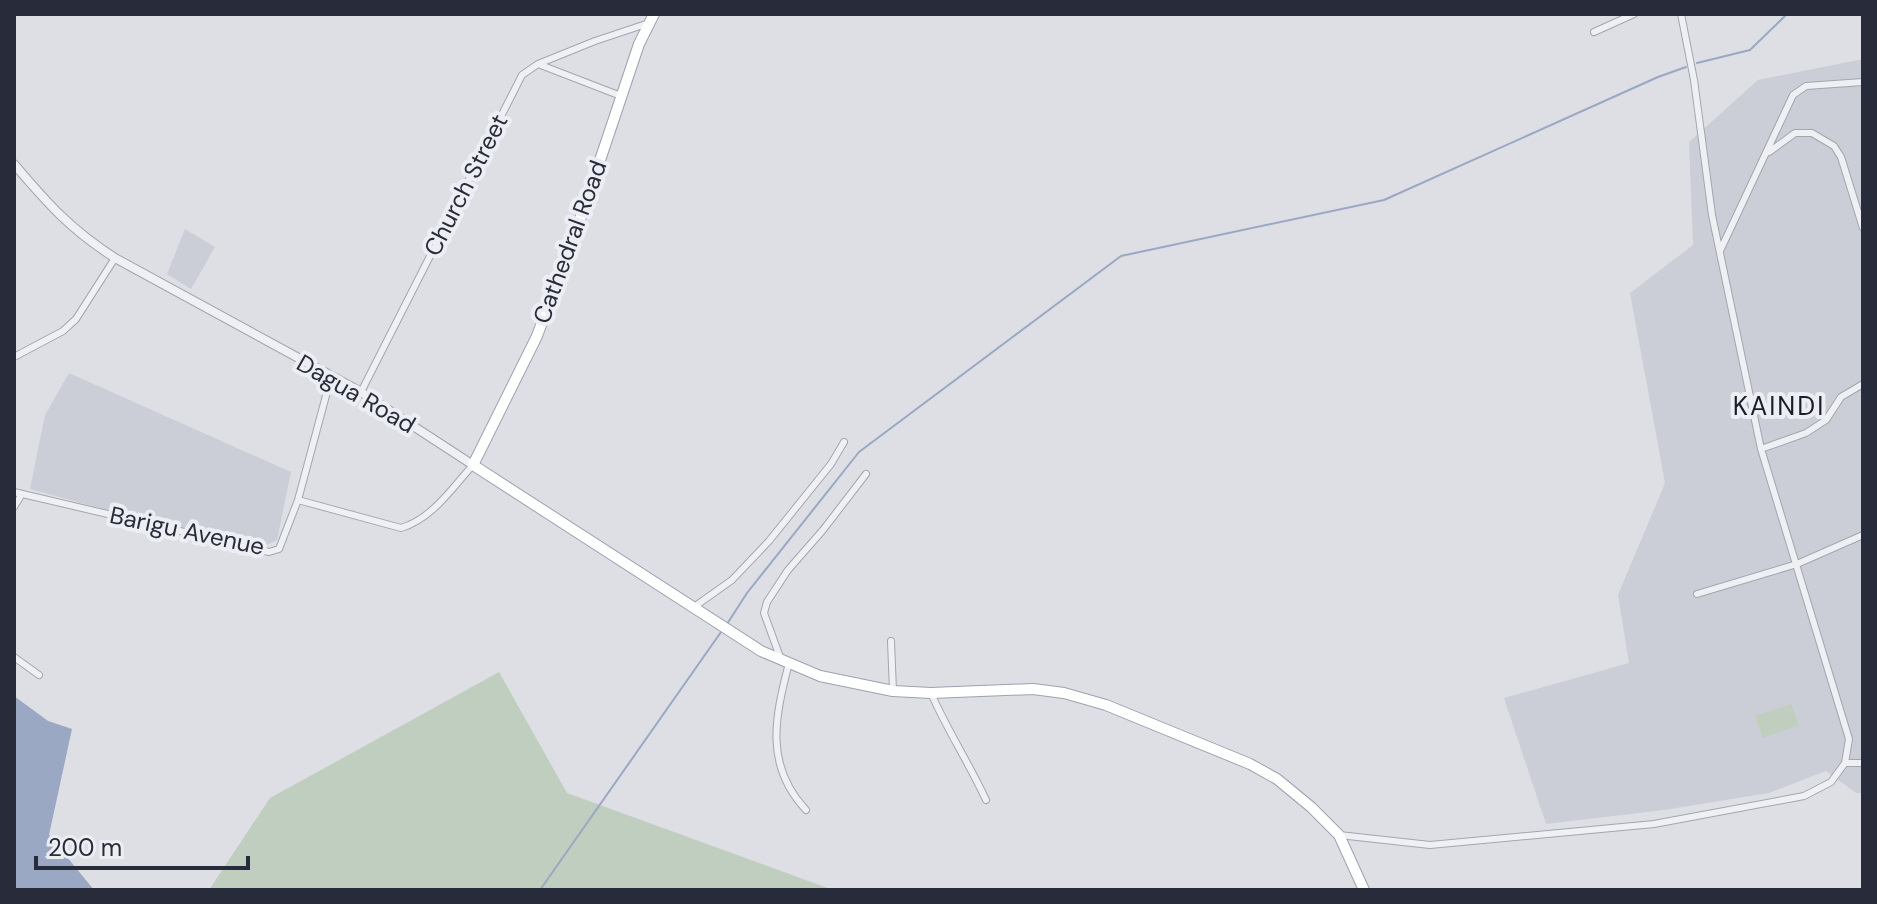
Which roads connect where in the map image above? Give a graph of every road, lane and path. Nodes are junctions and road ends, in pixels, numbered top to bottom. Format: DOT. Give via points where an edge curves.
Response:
graph roads {
  1 [pos="1634,14"];
  2 [pos="1681,14"];
  3 [pos="652,18"];
  4 [pos="1594,32"];
  5 [pos="538,64"];
  6 [pos="1863,82"];
  7 [pos="621,96"];
  8 [pos="1766,154"];
  9 [pos="14,164"];
  10 [pos="1863,228"];
  11 [pos="1720,251"];
  12 [pos="115,258"];
  13 [pos="14,357"];
  14 [pos="331,377"];
  15 [pos="1863,384"];
  16 [pos="361,392"];
  17 [pos="844,442"];
  18 [pos="1761,449"];
  19 [pos="473,465"];
  20 [pos="866,474"];
  21 [pos="14,492"];
  22 [pos="22,494"];
  23 [pos="298,500"];
  24 [pos="14,507"];
  25 [pos="1863,535"];
  26 [pos="1797,564"];
  27 [pos="1697,594"];
  28 [pos="694,607"];
  29 [pos="891,641"];
  30 [pos="14,657"];
  31 [pos="785,662"];
  32 [pos="39,675"];
  33 [pos="893,691"];
  34 [pos="931,693"];
  35 [pos="1845,763"];
  36 [pos="1863,763"];
  37 [pos="986,800"];
  38 [pos="806,810"];
  39 [pos="1339,835"];
  40 [pos="1364,890"];
  1 -- 4 [label="street"];
  2 -- 11 [label="street"];
  3 -- 5 [label="street"];
  3 -- 7 [label="main road, Cathedral Road"];
  5 -- 7 [label="street"];
  5 -- 16 [label="street, Church Street" via="522,75"];
  6 -- 8 [label="street" via="1800,88 1786,106"];
  7 -- 19 [label="main road, Cathedral Road" via="537,336"];
  8 -- 10 [label="street" via="1795,133 1812,133 1834,146"];
  8 -- 11 [label="street"];
  9 -- 12 [label="street, Dagua Road" via="80,236"];
  11 -- 18 [label="street"];
  12 -- 13 [label="street" via="76,319"];
  12 -- 14 [label="street, Dagua Road"];
  14 -- 16 [label="street, Dagua Road"];
  14 -- 23 [label="street, Barigu Avenue"];
  15 -- 18 [label="street" via="1841,397 1826,420 1806,433"];
  16 -- 19 [label="street, Dagua Road"];
  17 -- 28 [label="street" via="769,541 732,580"];
  18 -- 26 [label="street"];
  19 -- 23 [label="street" via="429,514 401,528"];
  19 -- 28 [label="main road, Dagua Road"];
  20 -- 31 [label="street" via="767,602 764,613"];
  21 -- 22 [label="street, Barigu Avenue"];
  22 -- 23 [label="street, Barigu Avenue" via="269,552 279,549"];
  22 -- 24 [label="street"];
  25 -- 26 [label="street"];
  26 -- 27 [label="street"];
  26 -- 35 [label="street" via="1849,739"];
  28 -- 31 [label="main road, Dagua Road"];
  29 -- 33 [label="street"];
  30 -- 32 [label="street"];
  31 -- 33 [label="main road, Dagua Road" via="820,676"];
  31 -- 38 [label="street" via="775,736 778,762"];
  33 -- 34 [label="main road, Dagua Road"];
  34 -- 37 [label="street"];
  34 -- 39 [label="main road, Dagua Road" via="1033,689 1106,705 1277,779"];
  35 -- 36 [label="street"];
  35 -- 39 [label="street" via="1831,782 1804,796 1654,824 1430,845"];
  39 -- 40 [label="main road"];
}
